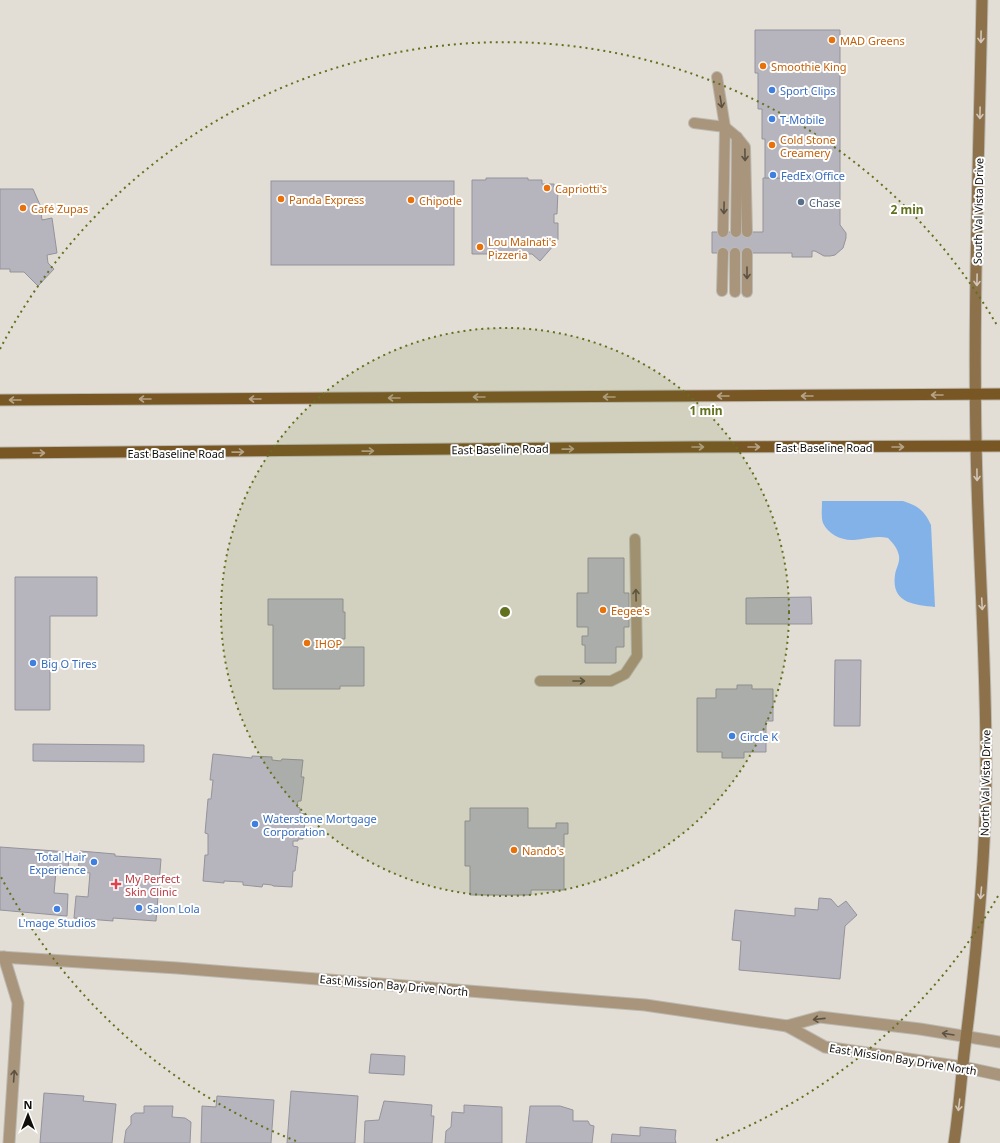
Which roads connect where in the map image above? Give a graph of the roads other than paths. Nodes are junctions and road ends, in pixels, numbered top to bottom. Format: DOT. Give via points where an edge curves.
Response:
graph roads {
  1 [pos="982,0"];
  2 [pos="716,77"];
  3 [pos="694,123"];
  4 [pos="725,127"];
  5 [pos="737,137"];
  6 [pos="723,232"];
  7 [pos="736,232"];
  8 [pos="747,232"];
  9 [pos="723,253"];
  10 [pos="735,253"];
  11 [pos="747,253"];
  12 [pos="722,291"];
  13 [pos="735,292"];
  14 [pos="747,292"];
  15 [pos="976,394"];
  16 [pos="1000,394"];
  17 [pos="0,400"];
  18 [pos="976,422"];
  19 [pos="976,446"];
  20 [pos="1000,446"];
  21 [pos="0,453"];
  22 [pos="635,539"];
  23 [pos="540,681"];
  24 [pos="1,960"];
  25 [pos="787,1026"];
  26 [pos="967,1037"];
  27 [pos="1000,1042"];
  28 [pos="963,1067"];
  29 [pos="1000,1075"];
  30 [pos="9,1143"];
  31 [pos="954,1143"];
  1 -- 15 [label="main road, South Val Vista Drive, one-way"];
  2 -- 4 [label="lane, one-way"];
  3 -- 4 [label="lane"];
  4 -- 5 [label="lane"];
  4 -- 6 [label="lane, one-way"];
  5 -- 7 [label="lane"];
  5 -- 8 [label="lane, one-way" via="745,147"];
  9 -- 12 [label="lane"];
  10 -- 13 [label="lane"];
  11 -- 14 [label="lane, one-way"];
  15 -- 16 [label="main road"];
  15 -- 17 [label="main road, one-way"];
  15 -- 18 [label="main road, South Val Vista Drive"];
  18 -- 19 [label="main road, North Val Vista Drive"];
  19 -- 20 [label="main road, East Baseline Road"];
  21 -- 19 [label="main road, East Baseline Road, one-way"];
  19 -- 26 [label="main road, North Val Vista Drive, one-way" via="986,786 982,873"];
  23 -- 22 [label="lane, one-way" via="611,681 625,674 636,656"];
  24 -- 25 [label="street, East Mission Bay Drive North" via="178,968 645,1005"];
  30 -- 24 [label="street, one-way" via="18,1004"];
  26 -- 25 [label="street, East Mission Bay Drive North, one-way" via="820,1017"];
  25 -- 28 [label="street, East Mission Bay Drive North" via="825,1047"];
  26 -- 27 [label="street, East Mission Bay Drive North"];
  26 -- 28 [label="main road, North Val Vista Drive"];
  28 -- 29 [label="street, East Mission Bay Drive North"];
  28 -- 31 [label="main road, North Val Vista Drive, one-way"];
}
